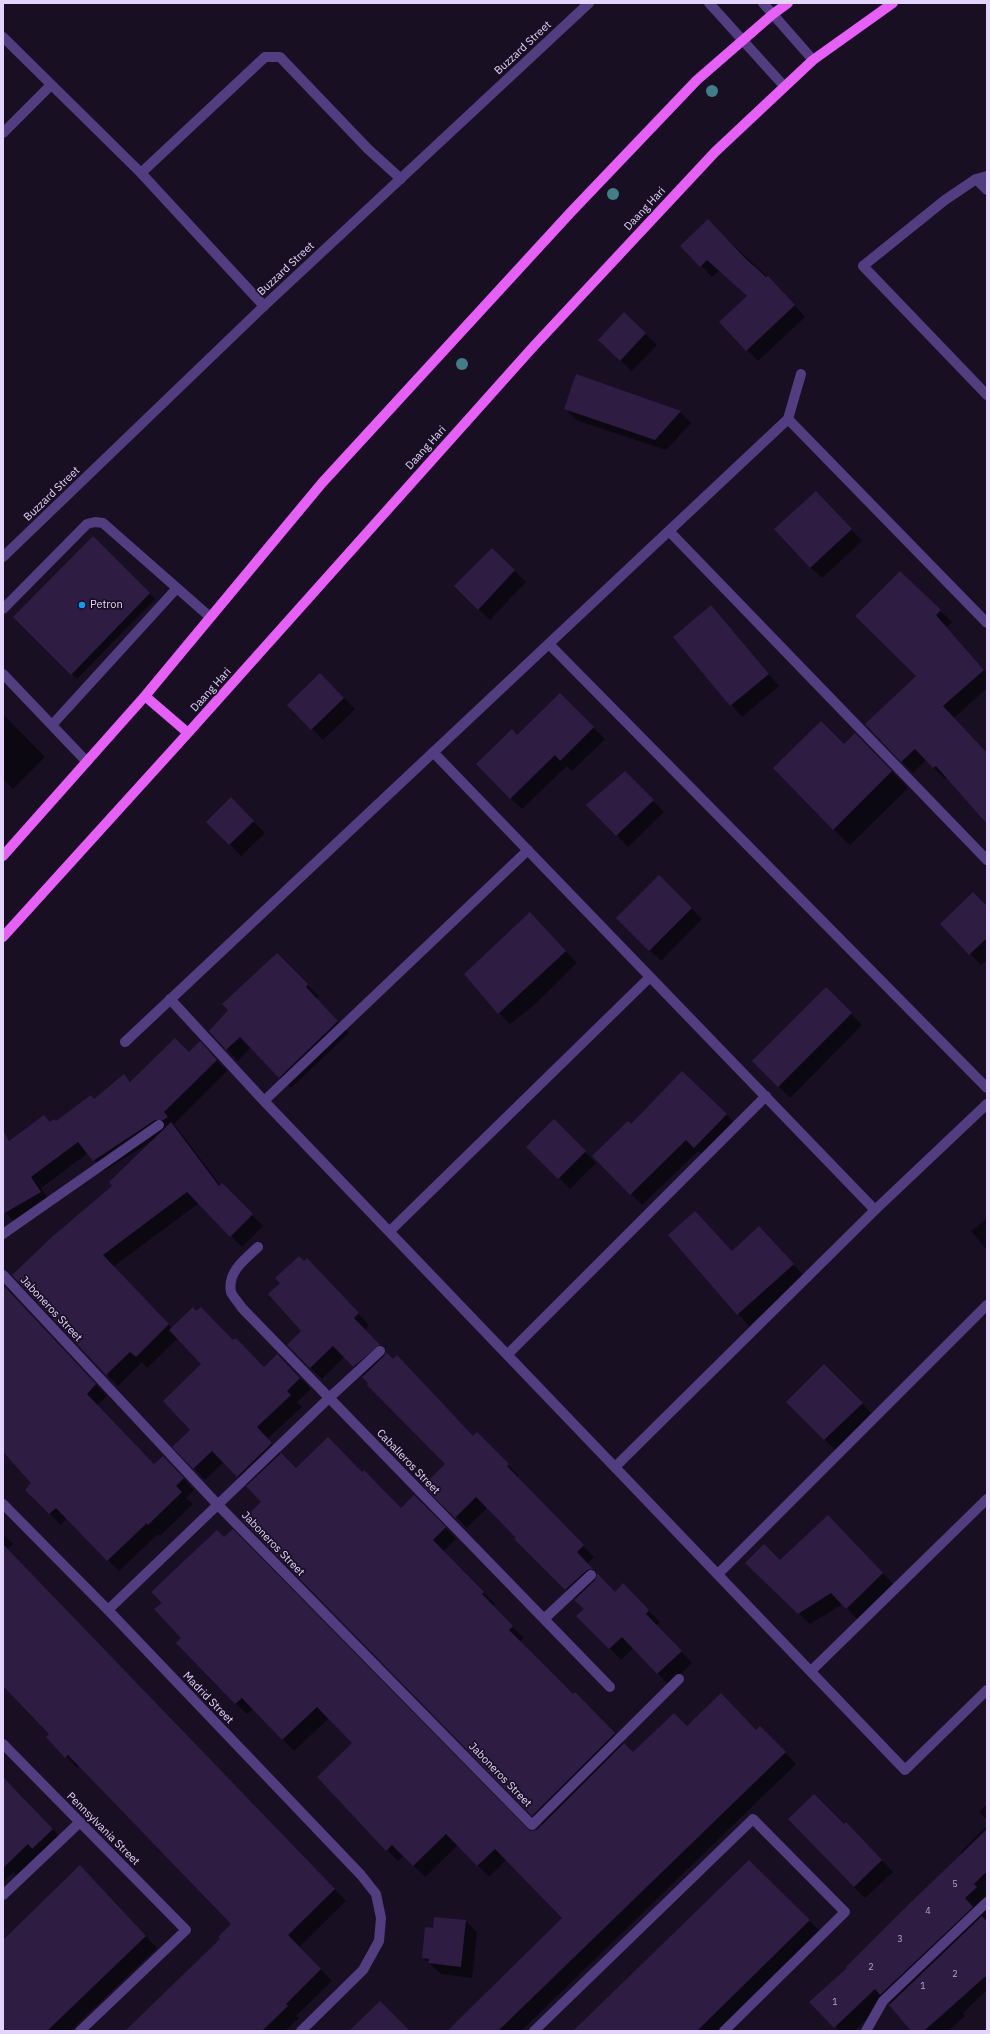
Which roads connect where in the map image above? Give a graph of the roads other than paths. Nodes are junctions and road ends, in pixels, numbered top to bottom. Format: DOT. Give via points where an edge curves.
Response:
graph roads {
  1 [pos="588,3"];
  2 [pos="709,3"];
  3 [pos="763,3"];
  4 [pos="788,3"];
  5 [pos="893,3"];
  6 [pos="772,14"];
  7 [pos="3,37"];
  8 [pos="742,40"];
  9 [pos="813,60"];
  10 [pos="51,85"];
  11 [pos="784,86"];
  12 [pos="3,133"];
  13 [pos="141,173"];
  14 [pos="987,176"];
  15 [pos="401,179"];
  16 [pos="976,179"];
  17 [pos="987,190"];
  18 [pos="264,306"];
  19 [pos="801,374"];
  20 [pos="987,395"];
  21 [pos="788,419"];
  22 [pos="669,531"];
  23 [pos="3,557"];
  24 [pos="177,588"];
  25 [pos="3,609"];
  26 [pos="210,617"];
  27 [pos="987,623"];
  28 [pos="549,644"];
  29 [pos="3,674"];
  30 [pos="145,696"];
  31 [pos="52,725"];
  32 [pos="188,733"];
  33 [pos="433,752"];
  34 [pos="87,762"];
  35 [pos="528,850"];
  36 [pos="3,856"];
  37 [pos="987,860"];
  38 [pos="3,937"];
  39 [pos="650,977"];
  40 [pos="170,999"];
  41 [pos="124,1042"];
  42 [pos="987,1088"];
  43 [pos="766,1096"];
  44 [pos="264,1101"];
  45 [pos="987,1104"];
  46 [pos="159,1125"];
  47 [pos="875,1210"];
  48 [pos="390,1231"];
  49 [pos="3,1234"];
  50 [pos="258,1247"];
  51 [pos="3,1275"];
  52 [pos="987,1305"];
  53 [pos="380,1351"];
  54 [pos="508,1354"];
  55 [pos="329,1398"];
  56 [pos="615,1467"];
  57 [pos="987,1499"];
  58 [pos="3,1504"];
  59 [pos="218,1505"];
  60 [pos="718,1574"];
  61 [pos="591,1575"];
  62 [pos="108,1610"];
  63 [pos="544,1619"];
  64 [pos="811,1671"];
  65 [pos="679,1679"];
  66 [pos="610,1687"];
  67 [pos="987,1690"];
  68 [pos="3,1744"];
  69 [pos="80,1822"];
  70 [pos="3,1895"];
  71 [pos="987,1902"];
  72 [pos="80,2031"];
  73 [pos="301,2031"];
  74 [pos="534,2031"];
  75 [pos="724,2031"];
  76 [pos="866,2031"];
  1 -- 15 [label="street, Buzzard Street"];
  2 -- 8 [label="street"];
  3 -- 6 [label="street"];
  4 -- 6 [label="main road"];
  5 -- 9 [label="main road, Daang Hari"];
  6 -- 8 [label="main road"];
  6 -- 9 [label="street"];
  7 -- 10 [label="street"];
  8 -- 11 [label="street"];
  8 -- 26 [label="main road" via="697,80 571,212 322,483"];
  9 -- 11 [label="main road, Daang Hari"];
  10 -- 12 [label="street"];
  10 -- 13 [label="street"];
  11 -- 32 [label="main road, Daang Hari" via="715,152 533,347"];
  13 -- 15 [label="street" via="265,57 280,57 368,149"];
  13 -- 18 [label="street"];
  14 -- 16 [label="street"];
  15 -- 18 [label="street, Buzzard Street"];
  16 -- 17 [label="street"];
  16 -- 20 [label="street" via="945,200 863,266"];
  18 -- 23 [label="street, Buzzard Street"];
  19 -- 21 [label="street"];
  21 -- 22 [label="street"];
  21 -- 27 [label="street"];
  22 -- 28 [label="street"];
  22 -- 37 [label="street"];
  24 -- 25 [label="street" via="103,523 96,522 87,524"];
  24 -- 26 [label="street"];
  24 -- 31 [label="street"];
  26 -- 30 [label="main road"];
  28 -- 33 [label="street"];
  28 -- 42 [label="street"];
  29 -- 31 [label="street"];
  30 -- 32 [label="main road"];
  30 -- 34 [label="main road"];
  31 -- 34 [label="street"];
  32 -- 38 [label="main road, Daang Hari"];
  33 -- 35 [label="street"];
  33 -- 40 [label="street"];
  34 -- 36 [label="main road"];
  35 -- 39 [label="street"];
  35 -- 44 [label="street"];
  39 -- 43 [label="street"];
  39 -- 48 [label="street"];
  40 -- 41 [label="street"];
  40 -- 44 [label="street"];
  43 -- 47 [label="street"];
  43 -- 54 [label="street"];
  44 -- 48 [label="street"];
  45 -- 47 [label="street"];
  46 -- 49 [label="street"];
  47 -- 56 [label="street"];
  48 -- 54 [label="street"];
  50 -- 55 [label="street, Caballeros Street" via="239,1264 231,1277 231,1292 242,1308"];
  51 -- 59 [label="street, Jaboneros Street"];
  52 -- 60 [label="street"];
  53 -- 55 [label="street"];
  54 -- 56 [label="street"];
  55 -- 59 [label="street"];
  55 -- 63 [label="street, Caballeros Street"];
  56 -- 60 [label="street"];
  57 -- 64 [label="street"];
  58 -- 62 [label="street, Madrid Street"];
  59 -- 62 [label="street"];
  59 -- 65 [label="street, Jaboneros Street" via="532,1824"];
  60 -- 64 [label="street"];
  61 -- 63 [label="street"];
  62 -- 73 [label="street, Madrid Street" via="361,1875 376,1894 381,1918 379,1941 363,1970"];
  63 -- 66 [label="street, Caballeros Street"];
  64 -- 67 [label="street" via="905,1770"];
  68 -- 69 [label="street, Pennsylvania Street"];
  69 -- 70 [label="street"];
  69 -- 72 [label="street, Pennsylvania Street" via="186,1930"];
  71 -- 76 [label="street" via="883,2001"];
  74 -- 75 [label="street" via="753,1819 846,1912"];
}
